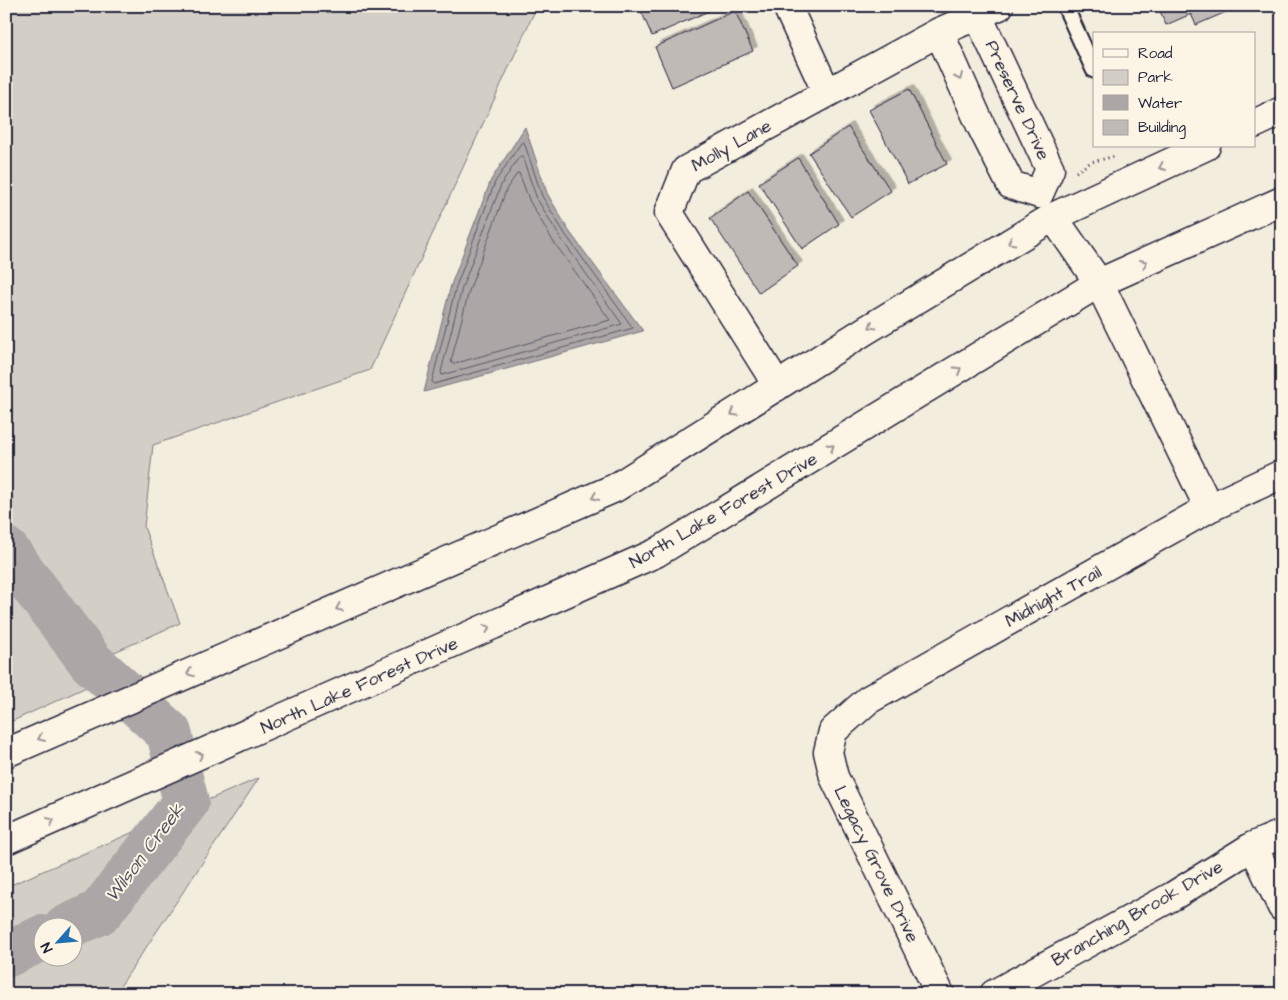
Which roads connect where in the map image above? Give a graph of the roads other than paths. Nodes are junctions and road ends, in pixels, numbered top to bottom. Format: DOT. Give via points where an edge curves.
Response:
graph roads {
  1 [pos="787,6"];
  2 [pos="1065,6"];
  3 [pos="989,11"];
  4 [pos="938,32"];
  5 [pos="1093,68"];
  6 [pos="827,93"];
  7 [pos="1282,111"];
  8 [pos="1256,123"];
  9 [pos="1202,148"];
  10 [pos="1039,194"];
  11 [pos="1282,200"];
  12 [pos="1053,217"];
  13 [pos="1099,283"];
  14 [pos="776,387"];
  15 [pos="1282,474"];
  16 [pos="1208,508"];
  17 [pos="833,731"];
  18 [pos="6,753"];
  19 [pos="1282,834"];
  20 [pos="6,840"];
  21 [pos="1253,846"];
  22 [pos="1282,907"];
  23 [pos="940,994"];
  24 [pos="994,994"];
  1 -- 6 [label="main road"];
  2 -- 5 [label="lane"];
  3 -- 4 [label="main road, Molly Lane"];
  3 -- 10 [label="main road, Preserve Drive" via="1050,169"];
  4 -- 6 [label="main road, Molly Lane"];
  4 -- 10 [label="main road, one-way" via="1011,185"];
  6 -- 14 [label="main road, Molly Lane" via="686,170 669,213"];
  7 -- 8 [label="main road"];
  9 -- 12 [label="main road, one-way"];
  10 -- 12 [label="main road"];
  13 -- 11 [label="main road, North Lake Forest Drive, one-way"];
  12 -- 13 [label="main road"];
  12 -- 14 [label="main road, one-way"];
  13 -- 16 [label="main road"];
  20 -- 13 [label="main road, North Lake Forest Drive, one-way" via="656,554"];
  14 -- 18 [label="main road, one-way" via="615,488"];
  15 -- 16 [label="main road, Midnight Trail"];
  16 -- 17 [label="main road, Midnight Trail" via="868,700"];
  17 -- 23 [label="main road, Legacy Grove Drive" via="828,752 834,777"];
  19 -- 21 [label="main road, Branching Brook Drive"];
  21 -- 22 [label="main road"];
  21 -- 24 [label="main road, Branching Brook Drive" via="1174,896"];
}
